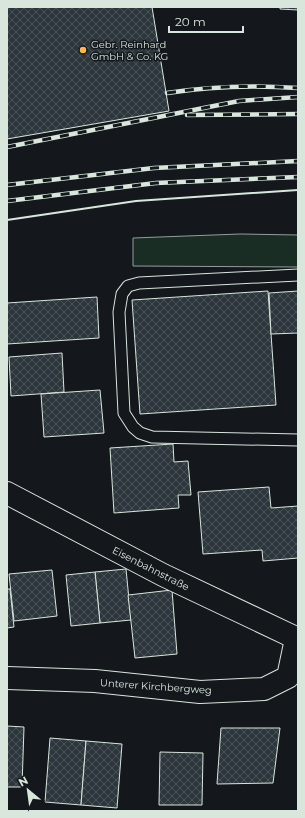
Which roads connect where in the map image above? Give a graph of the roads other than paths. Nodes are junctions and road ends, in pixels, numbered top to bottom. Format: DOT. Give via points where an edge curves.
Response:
graph roads {
  1 [pos="298,275"];
  2 [pos="298,440"];
  3 [pos="7,493"];
  4 [pos="297,639"];
  5 [pos="7,678"];
  1 -- 2 [label="lane" via="138,283 128,286 122,294 119,312 124,413 140,433 152,437"];
  3 -- 4 [label="street, Eisenbahnstraße" via="163,575"];
  4 -- 5 [label="street, Unterer Kirchbergweg" via="288,677 264,689 200,692 95,681"];
}
